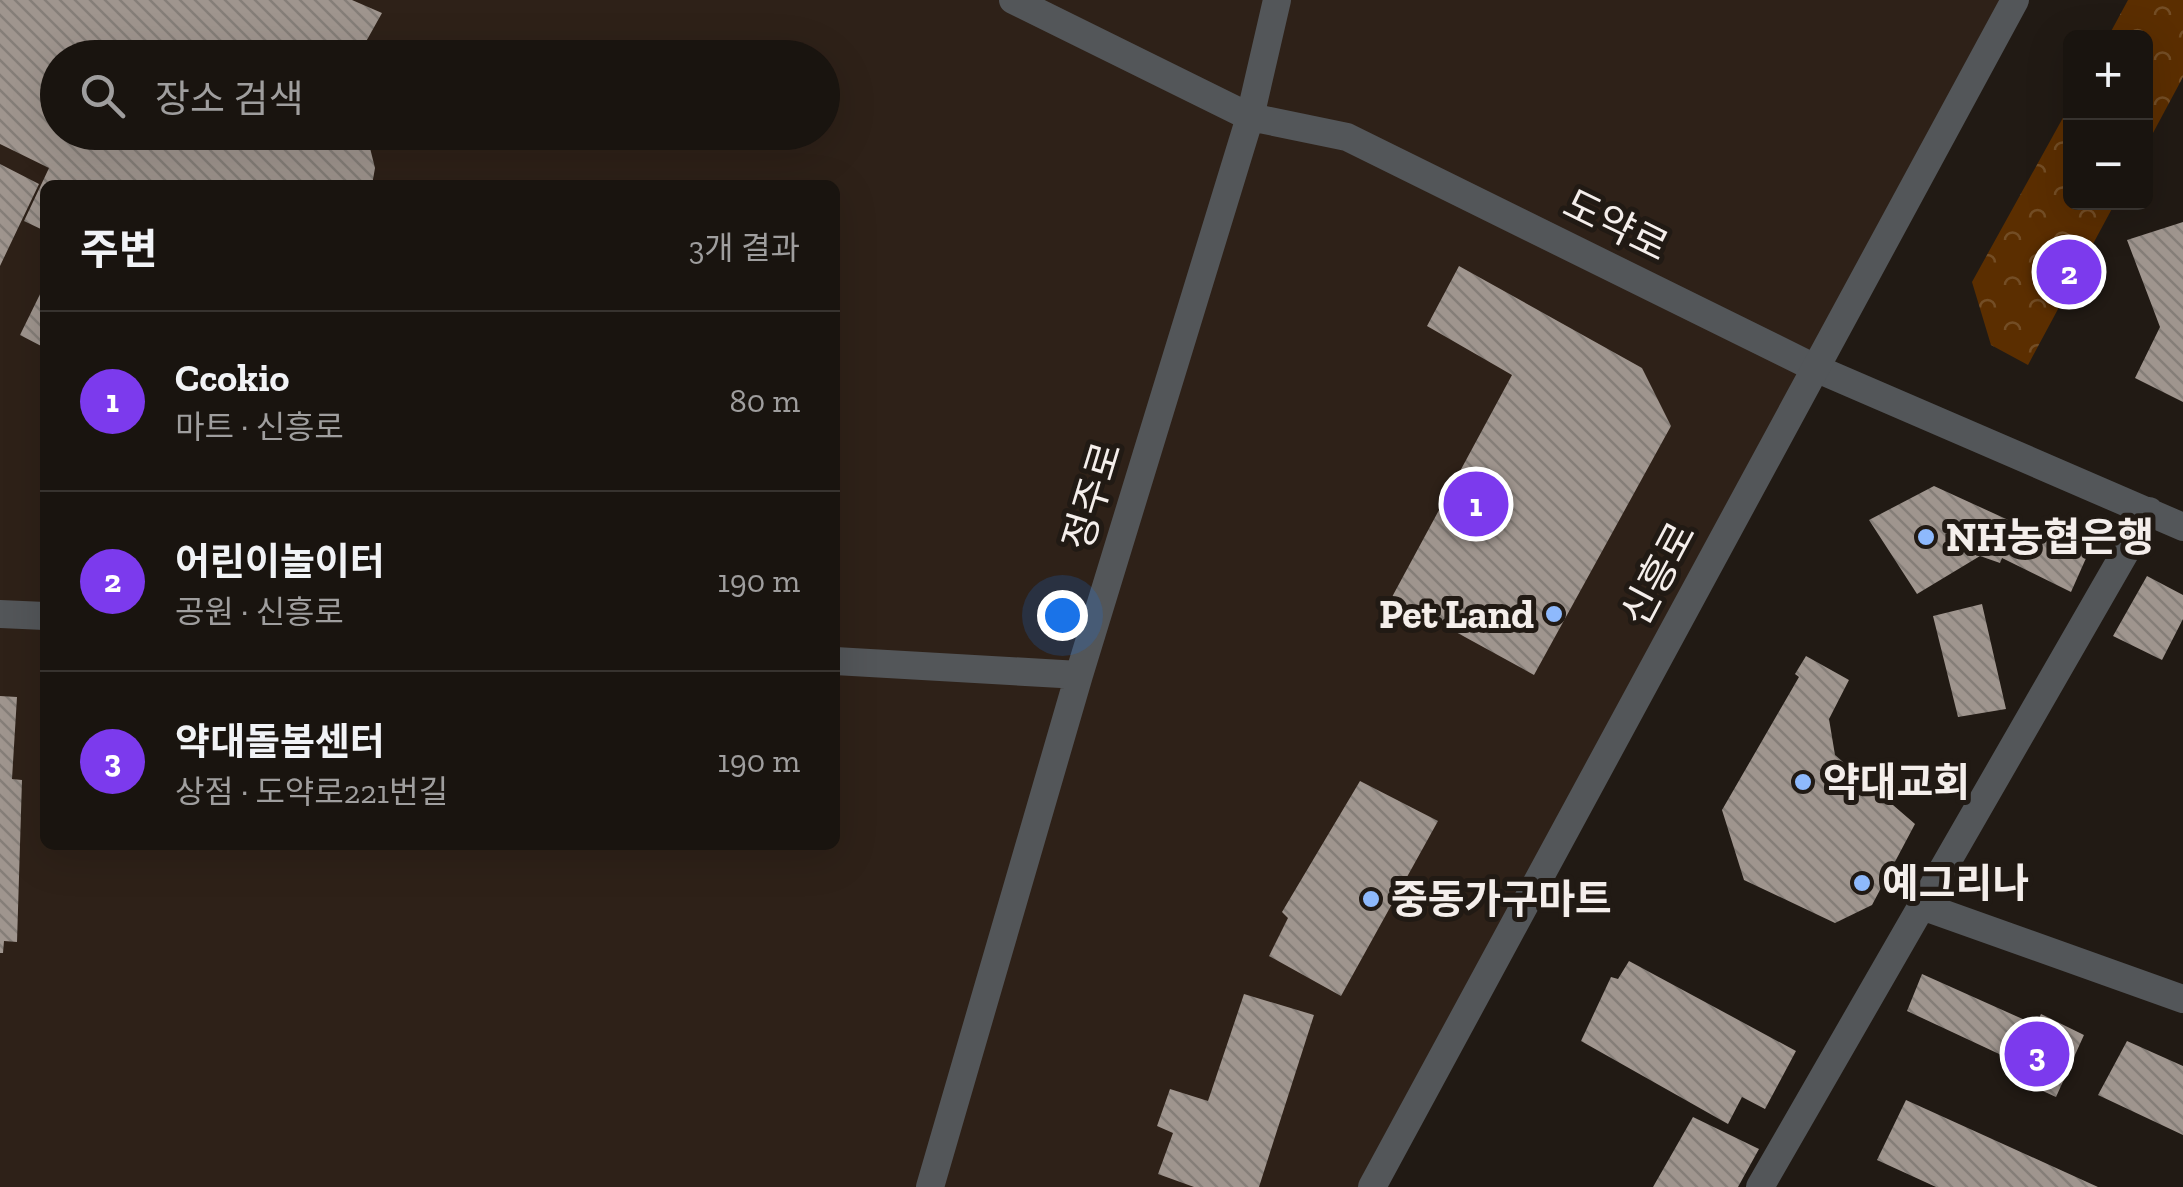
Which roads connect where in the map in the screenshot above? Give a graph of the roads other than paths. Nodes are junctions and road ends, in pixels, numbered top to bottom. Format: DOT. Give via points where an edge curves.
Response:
graph roads {
  1 [pos="1013,0"];
  2 [pos="1277,0"];
  3 [pos="2015,0"];
  4 [pos="1250,117"];
  5 [pos="1815,368"];
  6 [pos="2149,511"];
  7 [pos="2183,527"];
  8 [pos="0,614"];
  9 [pos="40,616"];
  10 [pos="840,661"];
  11 [pos="1079,675"];
  12 [pos="1922,906"];
  13 [pos="2183,999"];
  14 [pos="930,1187"];
  15 [pos="1372,1187"];
  16 [pos="1760,1187"];
  1 -- 4 [label="street, 도약로"];
  2 -- 4 [label="street, 정주로"];
  3 -- 5 [label="street, 신흥로"];
  4 -- 5 [label="street, 도약로" via="1348,138"];
  4 -- 11 [label="street, 정주로"];
  5 -- 6 [label="street, 도약로"];
  5 -- 15 [label="street, 신흥로"];
  6 -- 7 [label="street, 도약로"];
  6 -- 12 [label="street"];
  8 -- 9 [label="street"];
  10 -- 11 [label="street"];
  11 -- 14 [label="street, 정주로"];
  12 -- 13 [label="street"];
  12 -- 16 [label="street"];
}
